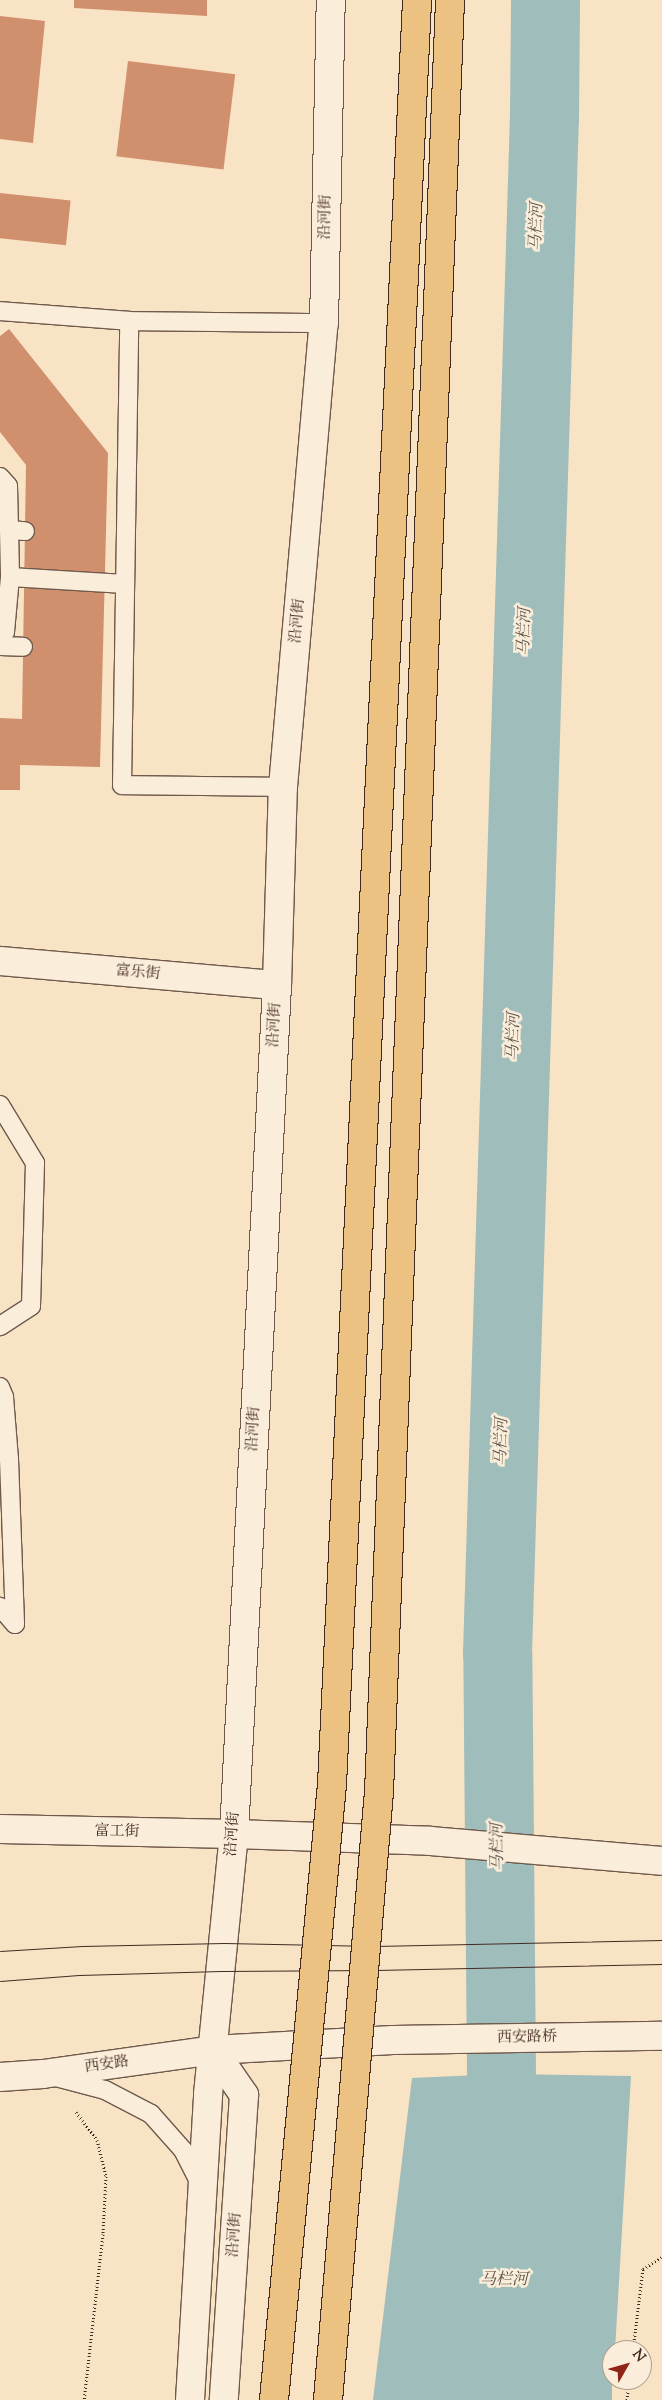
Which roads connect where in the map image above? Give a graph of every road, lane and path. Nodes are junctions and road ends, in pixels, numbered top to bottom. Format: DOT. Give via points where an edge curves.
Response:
graph roads {
  1 [pos="331,0"];
  2 [pos="417,0"];
  3 [pos="450,0"];
  4 [pos="0,311"];
  5 [pos="129,321"];
  6 [pos="324,323"];
  7 [pos="0,477"];
  8 [pos="10,577"];
  9 [pos="125,584"];
  10 [pos="0,637"];
  11 [pos="0,646"];
  12 [pos="23,647"];
  13 [pos="284,787"];
  14 [pos="0,960"];
  15 [pos="277,985"];
  16 [pos="0,1105"];
  17 [pos="0,1326"];
  18 [pos="0,1387"];
  19 [pos="0,1607"];
  20 [pos="0,1829"];
  21 [pos="234,1834"];
  22 [pos="662,1861"];
  23 [pos="662,2036"];
  24 [pos="213,2050"];
  25 [pos="43,2074"];
  26 [pos="0,2077"];
  27 [pos="203,2190"];
  28 [pos="662,2257"];
  29 [pos="634,2340"];
  30 [pos="84,2400"];
  31 [pos="190,2400"];
  32 [pos="224,2400"];
  33 [pos="274,2400"];
  34 [pos="328,2400"];
  1 -- 6 [label="main road, 沿河街"];
  2 -- 33 [label="highway, bridge" via="332,1784"];
  3 -- 34 [label="highway, bridge" via="379,1792"];
  4 -- 5 [label="lane"];
  5 -- 6 [label="lane"];
  5 -- 9 [label="lane"];
  6 -- 13 [label="main road, 沿河街"];
  7 -- 8 [label="lane" via="8,486 17,530"];
  8 -- 9 [label="lane"];
  8 -- 10 [label="lane" via="5,632"];
  9 -- 13 [label="lane" via="122,785"];
  11 -- 12 [label="lane"];
  13 -- 15 [label="main road, 沿河街"];
  14 -- 15 [label="main road, 富乐街"];
  15 -- 21 [label="main road, 沿河街"];
  16 -- 17 [label="lane" via="35,1163 31,1306"];
  18 -- 19 [label="lane" via="4,1397 9,1459 15,1624"];
  20 -- 21 [label="main road, 富工街"];
  21 -- 22 [label="main road" via="430,1842"];
  21 -- 24 [label="main road, 沿河街"];
  23 -- 24 [label="main road, 西安路桥" via="392,2040"];
  24 -- 25 [label="main road, 西安路"];
  24 -- 27 [label="main road, 沿河街"];
  24 -- 32 [label="main road, 沿河街" via="244,2095"];
  25 -- 26 [label="main road, 西安路"];
  25 -- 27 [label="lane" via="105,2090 151,2114 183,2150"];
  25 -- 30 [label="path" via="97,2140 106,2176 103,2234"];
  27 -- 31 [label="main road, 沿河街"];
  28 -- 29 [label="path" via="643,2269"];
}
